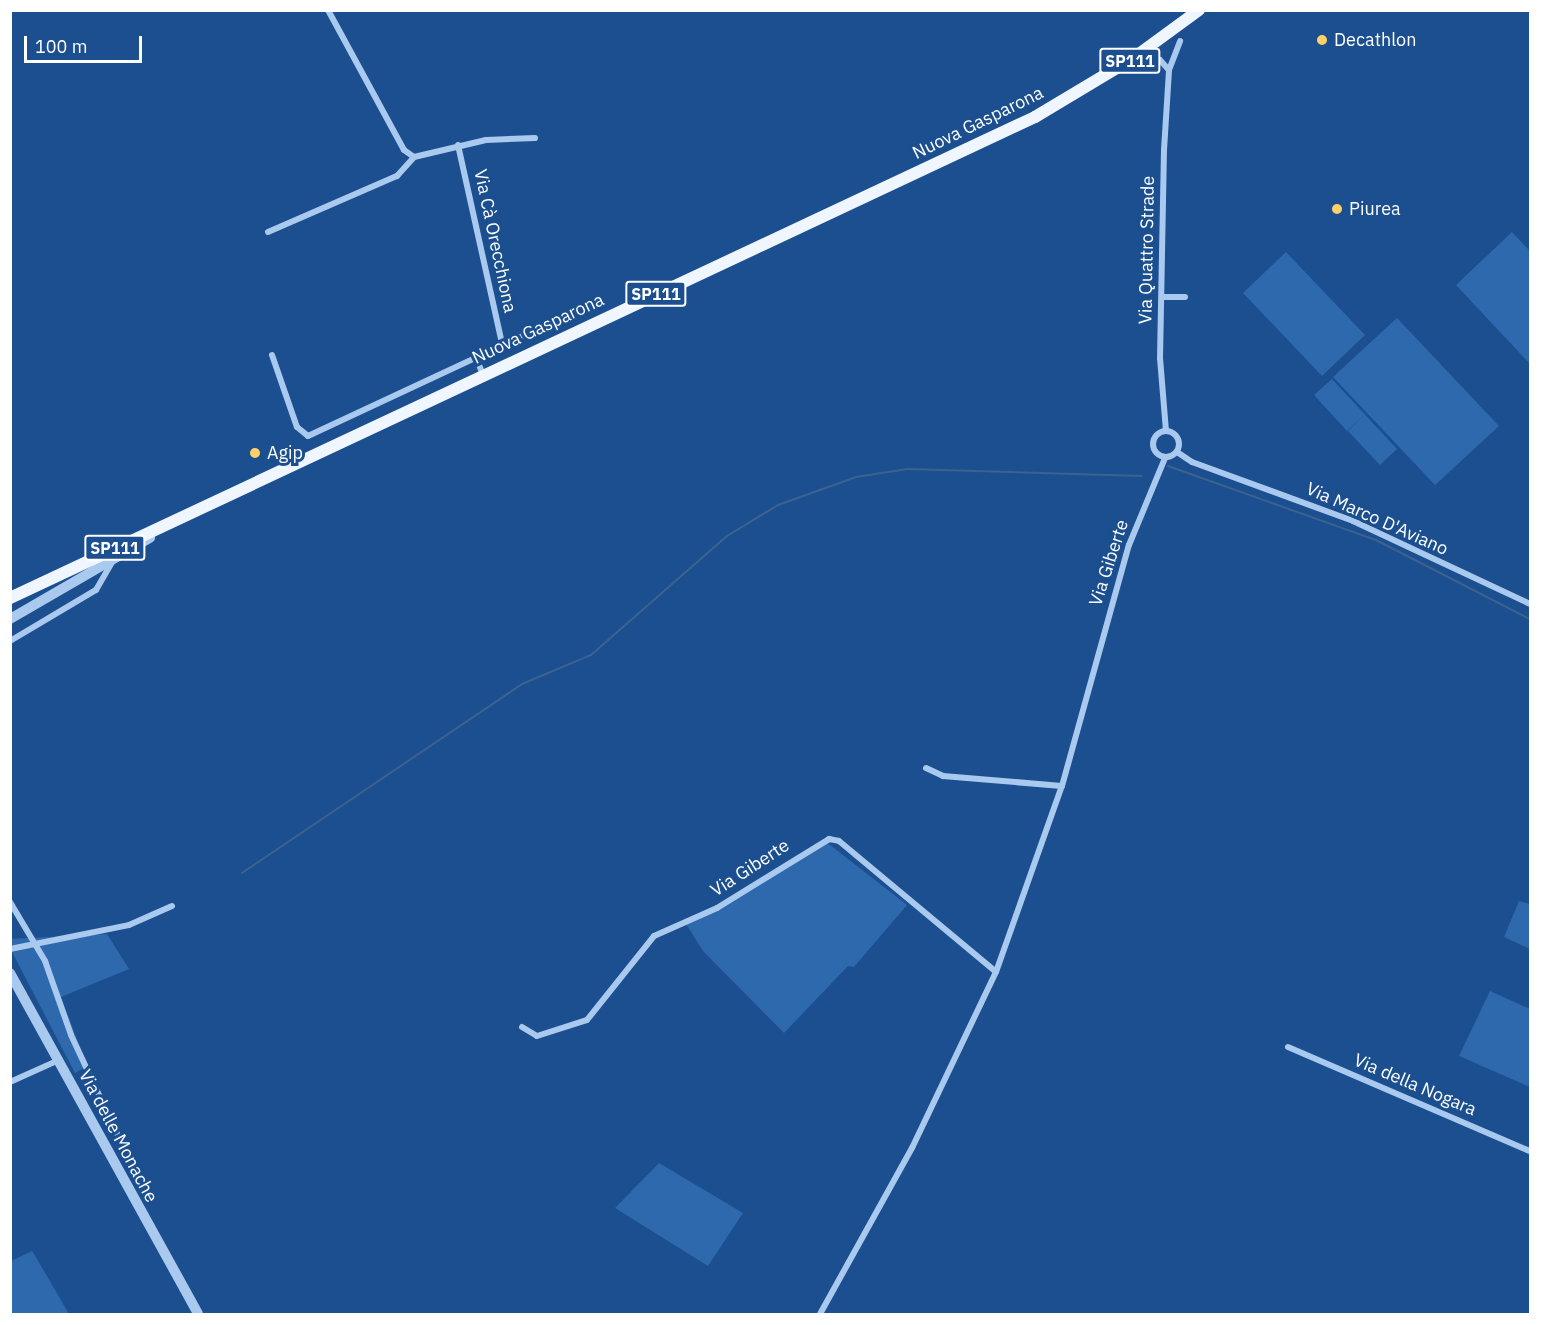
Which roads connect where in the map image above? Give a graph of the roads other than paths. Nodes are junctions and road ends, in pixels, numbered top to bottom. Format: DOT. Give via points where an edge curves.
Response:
graph roads {
  1 [pos="328,10"];
  2 [pos="1199,10"];
  3 [pos="1180,41"];
  4 [pos="1147,63"];
  5 [pos="1169,70"];
  6 [pos="535,138"];
  7 [pos="458,145"];
  8 [pos="414,157"];
  9 [pos="268,232"];
  10 [pos="1162,297"];
  11 [pos="1185,297"];
  12 [pos="572,314"];
  13 [pos="502,343"];
  14 [pos="272,355"];
  15 [pos="475,355"];
  16 [pos="483,375"];
  17 [pos="1166,431"];
  18 [pos="1177,452"];
  19 [pos="1165,458"];
  20 [pos="220,499"];
  21 [pos="112,562"];
  22 [pos="10,597"];
  23 [pos="1530,604"];
  24 [pos="10,619"];
  25 [pos="10,641"];
  26 [pos="926,768"];
  27 [pos="1062,786"];
  28 [pos="10,902"];
  29 [pos="172,906"];
  30 [pos="34,944"];
  31 [pos="10,949"];
  32 [pos="996,972"];
  33 [pos="10,973"];
  34 [pos="522,1027"];
  35 [pos="1287,1047"];
  36 [pos="59,1060"];
  37 [pos="10,1082"];
  38 [pos="1530,1151"];
  39 [pos="145,1180"];
  40 [pos="829,1301"];
  41 [pos="198,1314"];
  42 [pos="820,1314"];
  43 [pos="827,1314"];
  1 -- 8 [label="street" via="404,150"];
  2 -- 16 [label="main road, Nuova Gasparona / SP111" via="1132,59 1035,117"];
  3 -- 5 [label="street, Via Quattro Strade"];
  4 -- 5 [label="street" via="1160,60"];
  5 -- 10 [label="street, Via Quattro Strade"];
  6 -- 7 [label="street"];
  7 -- 8 [label="street"];
  7 -- 13 [label="street, Via Cà Orecchiona"];
  8 -- 9 [label="street" via="397,176"];
  10 -- 11 [label="street"];
  10 -- 17 [label="street, Via Quattro Strade"];
  12 -- 13 [label="street"];
  13 -- 15 [label="street"];
  14 -- 15 [label="street" via="297,427 309,436"];
  15 -- 16 [label="street"];
  16 -- 20 [label="main road, Nuova Gasparona / SP111"];
  17 -- 18 [label="street" via="1179,440"];
  17 -- 19 [label="street" via="1153,442 1154,451"];
  18 -- 19 [label="street"];
  18 -- 23 [label="street, Via Marco D'Aviano" via="1192,462 1353,521"];
  19 -- 27 [label="street, Via Giberte" via="1123,564"];
  20 -- 21 [label="street"];
  20 -- 22 [label="main road, Nuova Gasparona / SP111"];
  21 -- 24 [label="street"];
  21 -- 25 [label="street" via="96,590"];
  26 -- 27 [label="street" via="943,776"];
  27 -- 32 [label="street, Via Giberte"];
  28 -- 30 [label="street"];
  29 -- 30 [label="street" via="129,925"];
  30 -- 31 [label="street"];
  30 -- 39 [label="street" via="138,1179"];
  32 -- 34 [label="street, Via Giberte" via="839,841 829,839 717,908 654,936 587,1020 537,1036"];
  32 -- 40 [label="street, Via Giberte" via="912,1148"];
  33 -- 36 [label="street, Via delle Monache"];
  35 -- 38 [label="street, Via della Nogara"];
  36 -- 37 [label="street"];
  36 -- 41 [label="street, Via delle Monache"];
  40 -- 42 [label="street, Via Giberte"];
  40 -- 43 [label="street"];
}
